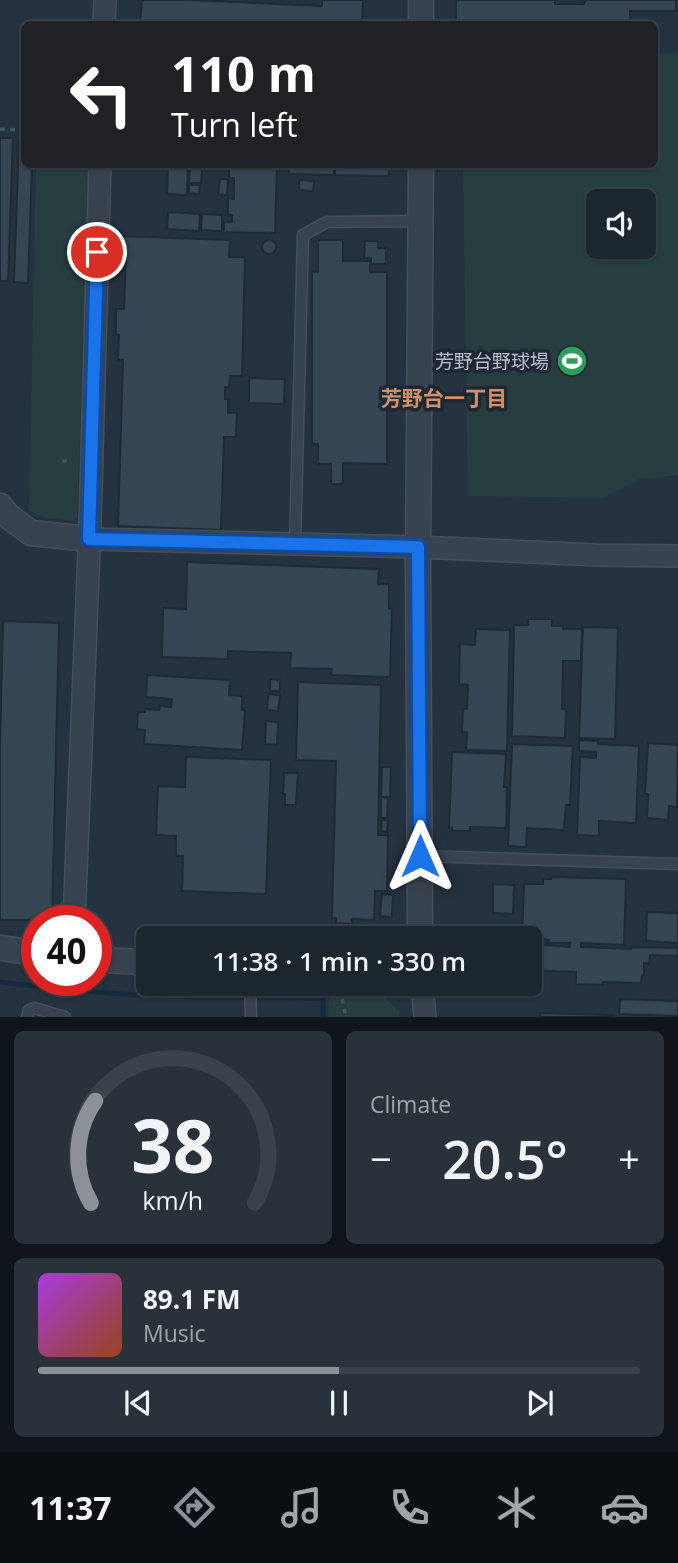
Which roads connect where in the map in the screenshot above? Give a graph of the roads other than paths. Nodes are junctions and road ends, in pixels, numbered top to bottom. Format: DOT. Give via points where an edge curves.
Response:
graph roads {
  1 [pos="105,0"];
  2 [pos="421,0"];
  3 [pos="104,21"];
  4 [pos="421,21"];
  5 [pos="100,168"];
  6 [pos="421,168"];
  7 [pos="420,221"];
  8 [pos="0,506"];
  9 [pos="89,539"];
  10 [pos="295,545"];
  11 [pos="418,547"];
  12 [pos="678,556"];
  13 [pos="420,856"];
  14 [pos="678,864"];
  15 [pos="75,905"];
  16 [pos="421,926"];
  17 [pos="0,948"];
  18 [pos="21,951"];
  19 [pos="112,961"];
  20 [pos="136,962"];
  21 [pos="250,996"];
  22 [pos="423,996"];
  23 [pos="27,1017"];
  24 [pos="65,1017"];
  25 [pos="251,1017"];
  26 [pos="425,1017"];
  1 -- 3 [label="street"];
  2 -- 4 [label="street"];
  5 -- 9 [label="street"];
  6 -- 7 [label="street"];
  7 -- 10 [label="lane" via="327,222 303,235"];
  7 -- 11 [label="street"];
  8 -- 9 [label="street" via="31,533"];
  9 -- 10 [label="street"];
  9 -- 15 [label="street"];
  10 -- 11 [label="street"];
  11 -- 12 [label="street"];
  11 -- 13 [label="street"];
  13 -- 14 [label="lane"];
  13 -- 16 [label="street"];
  17 -- 18 [label="street"];
  19 -- 20 [label="street"];
  21 -- 25 [label="lane"];
  22 -- 26 [label="street"];
  23 -- 24 [label="lane" via="34,1008"];
}
